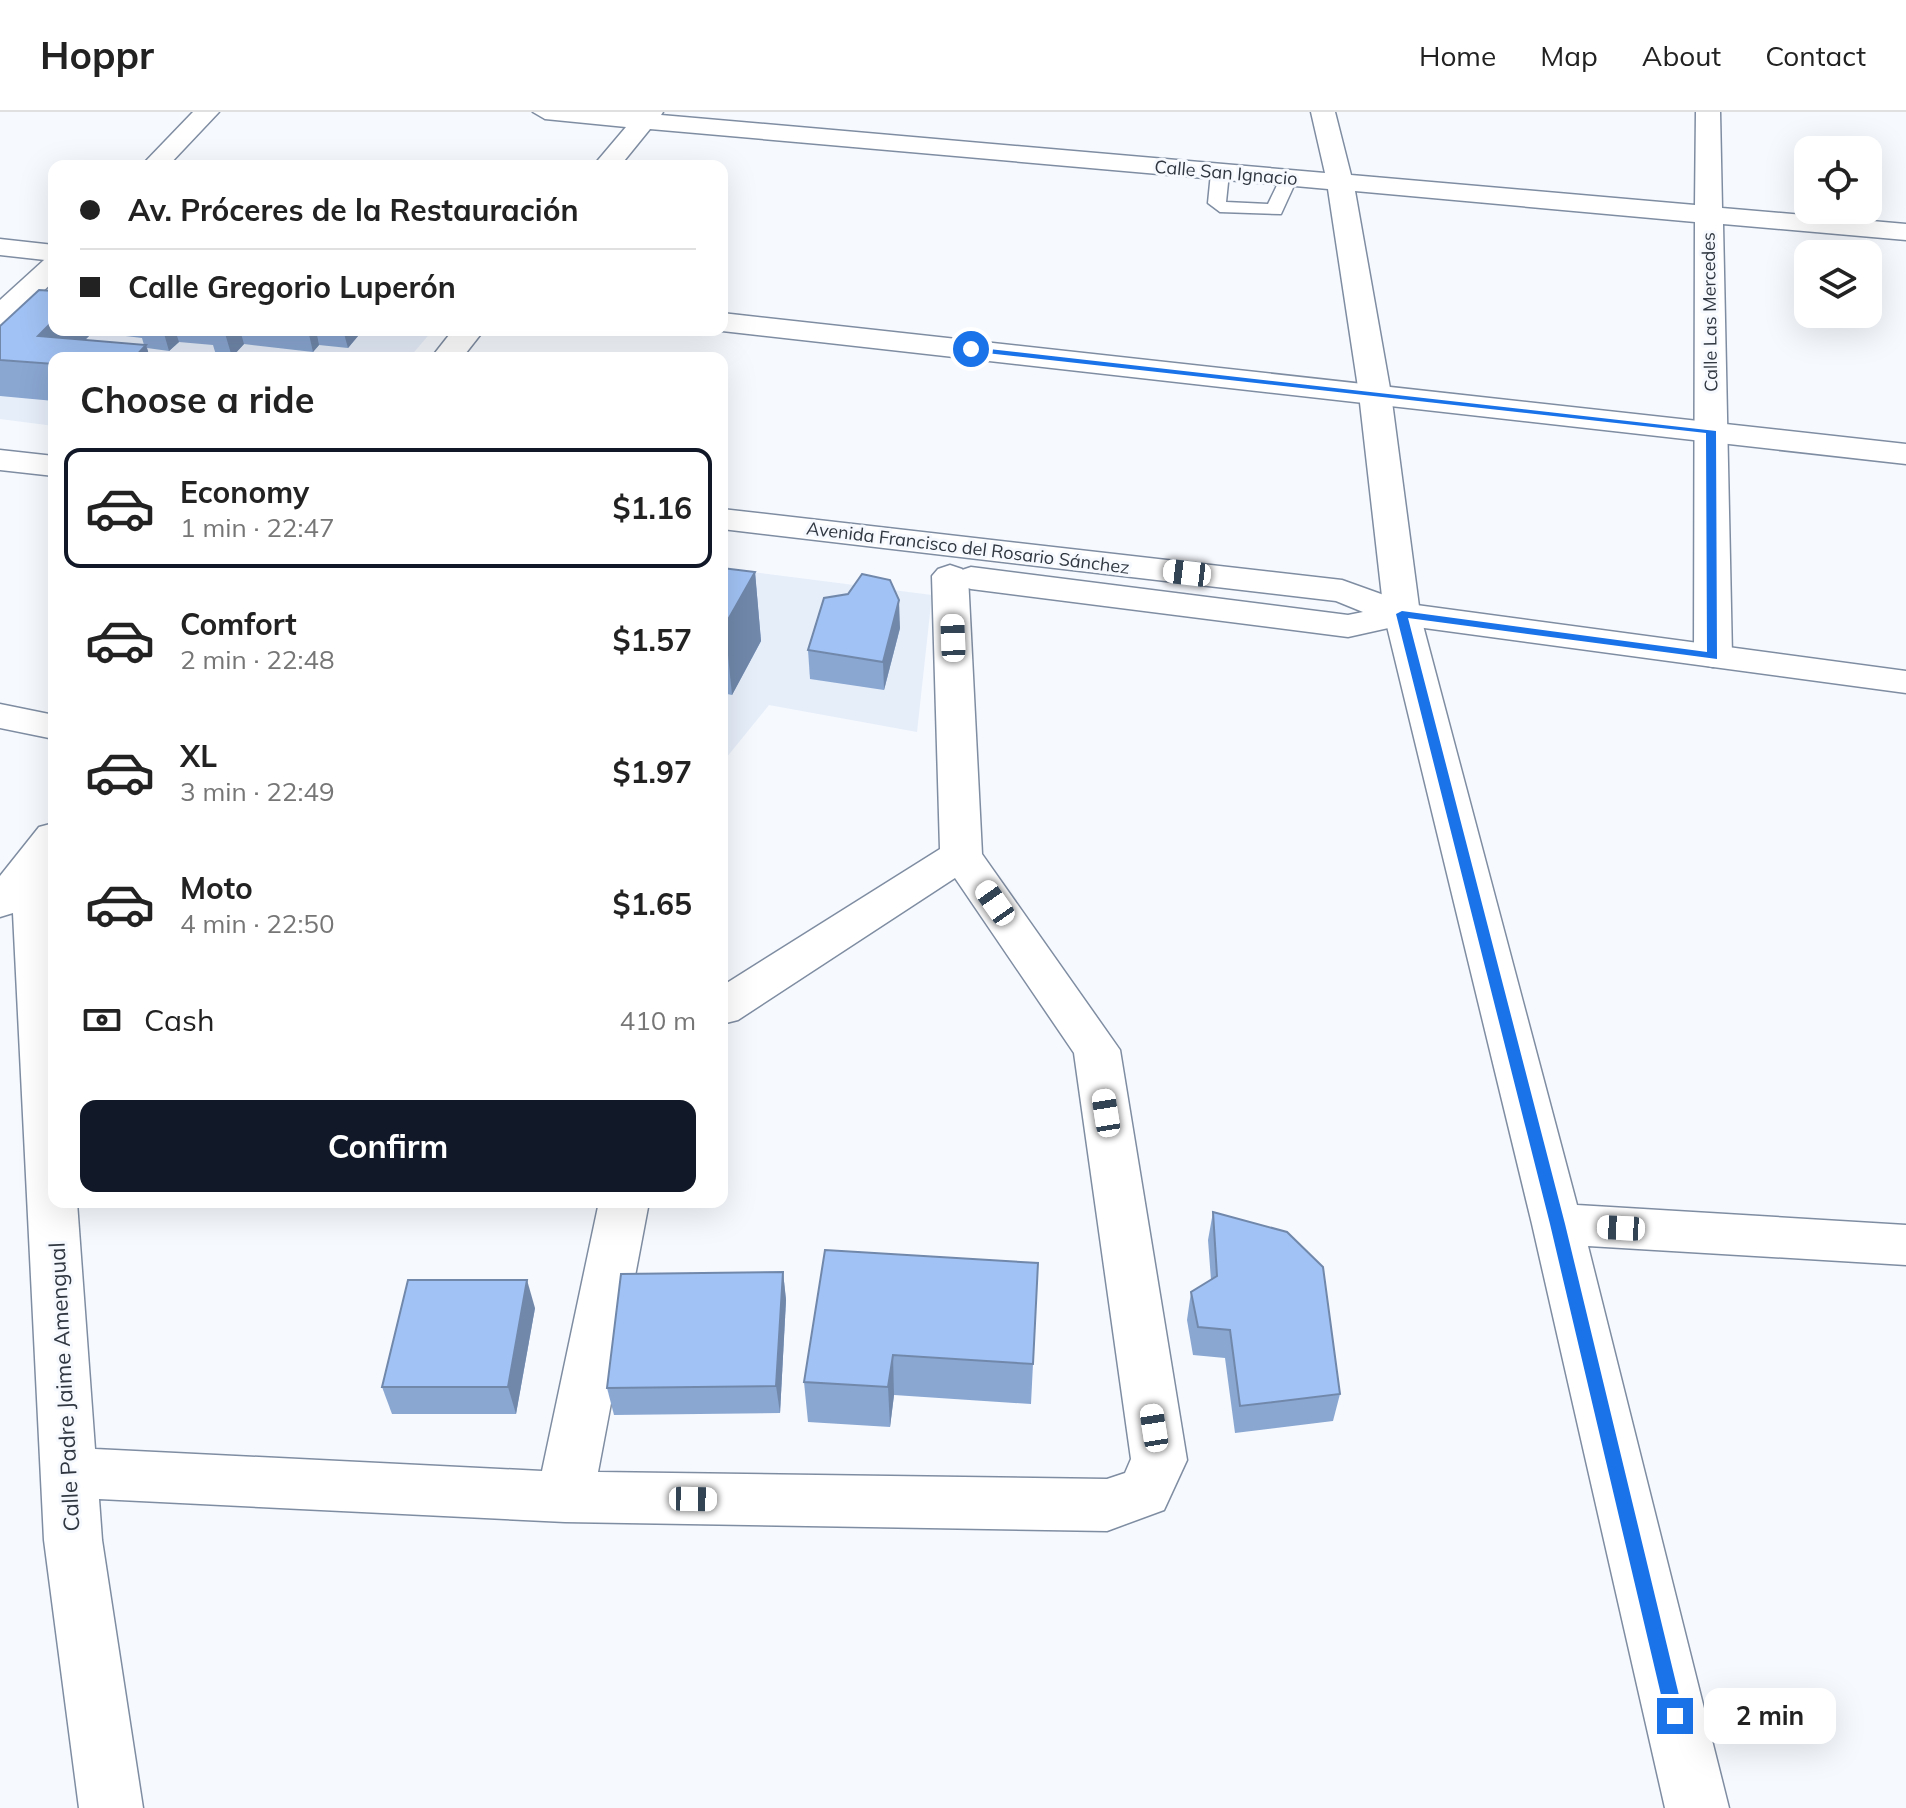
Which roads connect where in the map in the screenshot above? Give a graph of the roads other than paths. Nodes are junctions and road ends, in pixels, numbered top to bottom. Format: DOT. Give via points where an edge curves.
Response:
graph roads {
  1 [pos="207,112"];
  2 [pos="545,112"];
  3 [pos="1323,112"];
  4 [pos="1708,112"];
  5 [pos="648,116"];
  6 [pos="160,160"];
  7 [pos="611,160"];
  8 [pos="1220,173"];
  9 [pos="1288,179"];
  10 [pos="1340,183"];
  11 [pos="1709,213"];
  12 [pos="1906,232"];
  13 [pos="0,247"];
  14 [pos="48,252"];
  15 [pos="48,272"];
  16 [pos="0,316"];
  17 [pos="728,323"];
  18 [pos="464,336"];
  19 [pos="451,352"];
  20 [pos="1375,394"];
  21 [pos="1711,431"];
  22 [pos="0,434"];
  23 [pos="48,439"];
  24 [pos="1906,454"];
  25 [pos="0,460"];
  26 [pos="48,465"];
  27 [pos="728,520"];
  28 [pos="728,549"];
  29 [pos="950,576"];
  30 [pos="1402,614"];
  31 [pos="1713,656"];
  32 [pos="1906,682"];
  33 [pos="0,716"];
  34 [pos="48,726"];
  35 [pos="961,855"];
  36 [pos="29,869"];
  37 [pos="728,1004"];
  38 [pos="48,1149"];
  39 [pos="52,1208"];
  40 [pos="623,1208"];
  41 [pos="1557,1224"];
  42 [pos="1906,1245"];
  43 [pos="70,1473"];
  44 [pos="565,1497"];
  45 [pos="111,1808"];
  46 [pos="1697,1808"];
  1 -- 6 [label="street"];
  2 -- 5 [label="street, Calle San Ignacio"];
  3 -- 10 [label="street"];
  4 -- 11 [label="street, Calle Las Mercedes"];
  5 -- 7 [label="street"];
  5 -- 8 [label="street, Calle San Ignacio"];
  8 -- 9 [label="street, Calle San Ignacio"];
  8 -- 9 [label="lane" via="1220,207 1259,212 1275,210"];
  9 -- 10 [label="street, Calle San Ignacio"];
  10 -- 11 [label="street, Calle San Ignacio"];
  10 -- 20 [label="street"];
  11 -- 12 [label="street, Calle San Ignacio"];
  11 -- 21 [label="street, Calle Las Mercedes"];
  13 -- 14 [label="street"];
  15 -- 16 [label="street"];
  17 -- 20 [label="street"];
  18 -- 19 [label="street"];
  20 -- 21 [label="street"];
  20 -- 30 [label="street"];
  21 -- 24 [label="street"];
  21 -- 31 [label="street, Calle Las Mercedes"];
  22 -- 23 [label="street"];
  25 -- 26 [label="street"];
  27 -- 30 [label="street, Avenida Francisco del Rosario Sánchez" via="1342,591"];
  28 -- 29 [label="street, Avenida Francisco del Rosario Sánchez"];
  29 -- 30 [label="street, Avenida Francisco del Rosario Sánchez" via="1348,626"];
  29 -- 35 [label="street"];
  30 -- 31 [label="street, Avenida Francisco del Rosario Sánchez"];
  30 -- 41 [label="street"];
  31 -- 32 [label="street, Avenida Francisco del Rosario Sánchez"];
  33 -- 34 [label="street"];
  35 -- 37 [label="street"];
  35 -- 44 [label="street" via="1097,1050 1159,1460 1144,1492 1107,1505"];
  36 -- 38 [label="street, Calle Padre Jaime Amengual"];
  39 -- 43 [label="street, Calle Padre Jaime Amengual"];
  40 -- 44 [label="street"];
  41 -- 42 [label="street"];
  41 -- 46 [label="street"];
  43 -- 44 [label="street"];
  43 -- 45 [label="street, Calle Padre Jaime Amengual" via="73,1540"];
}
